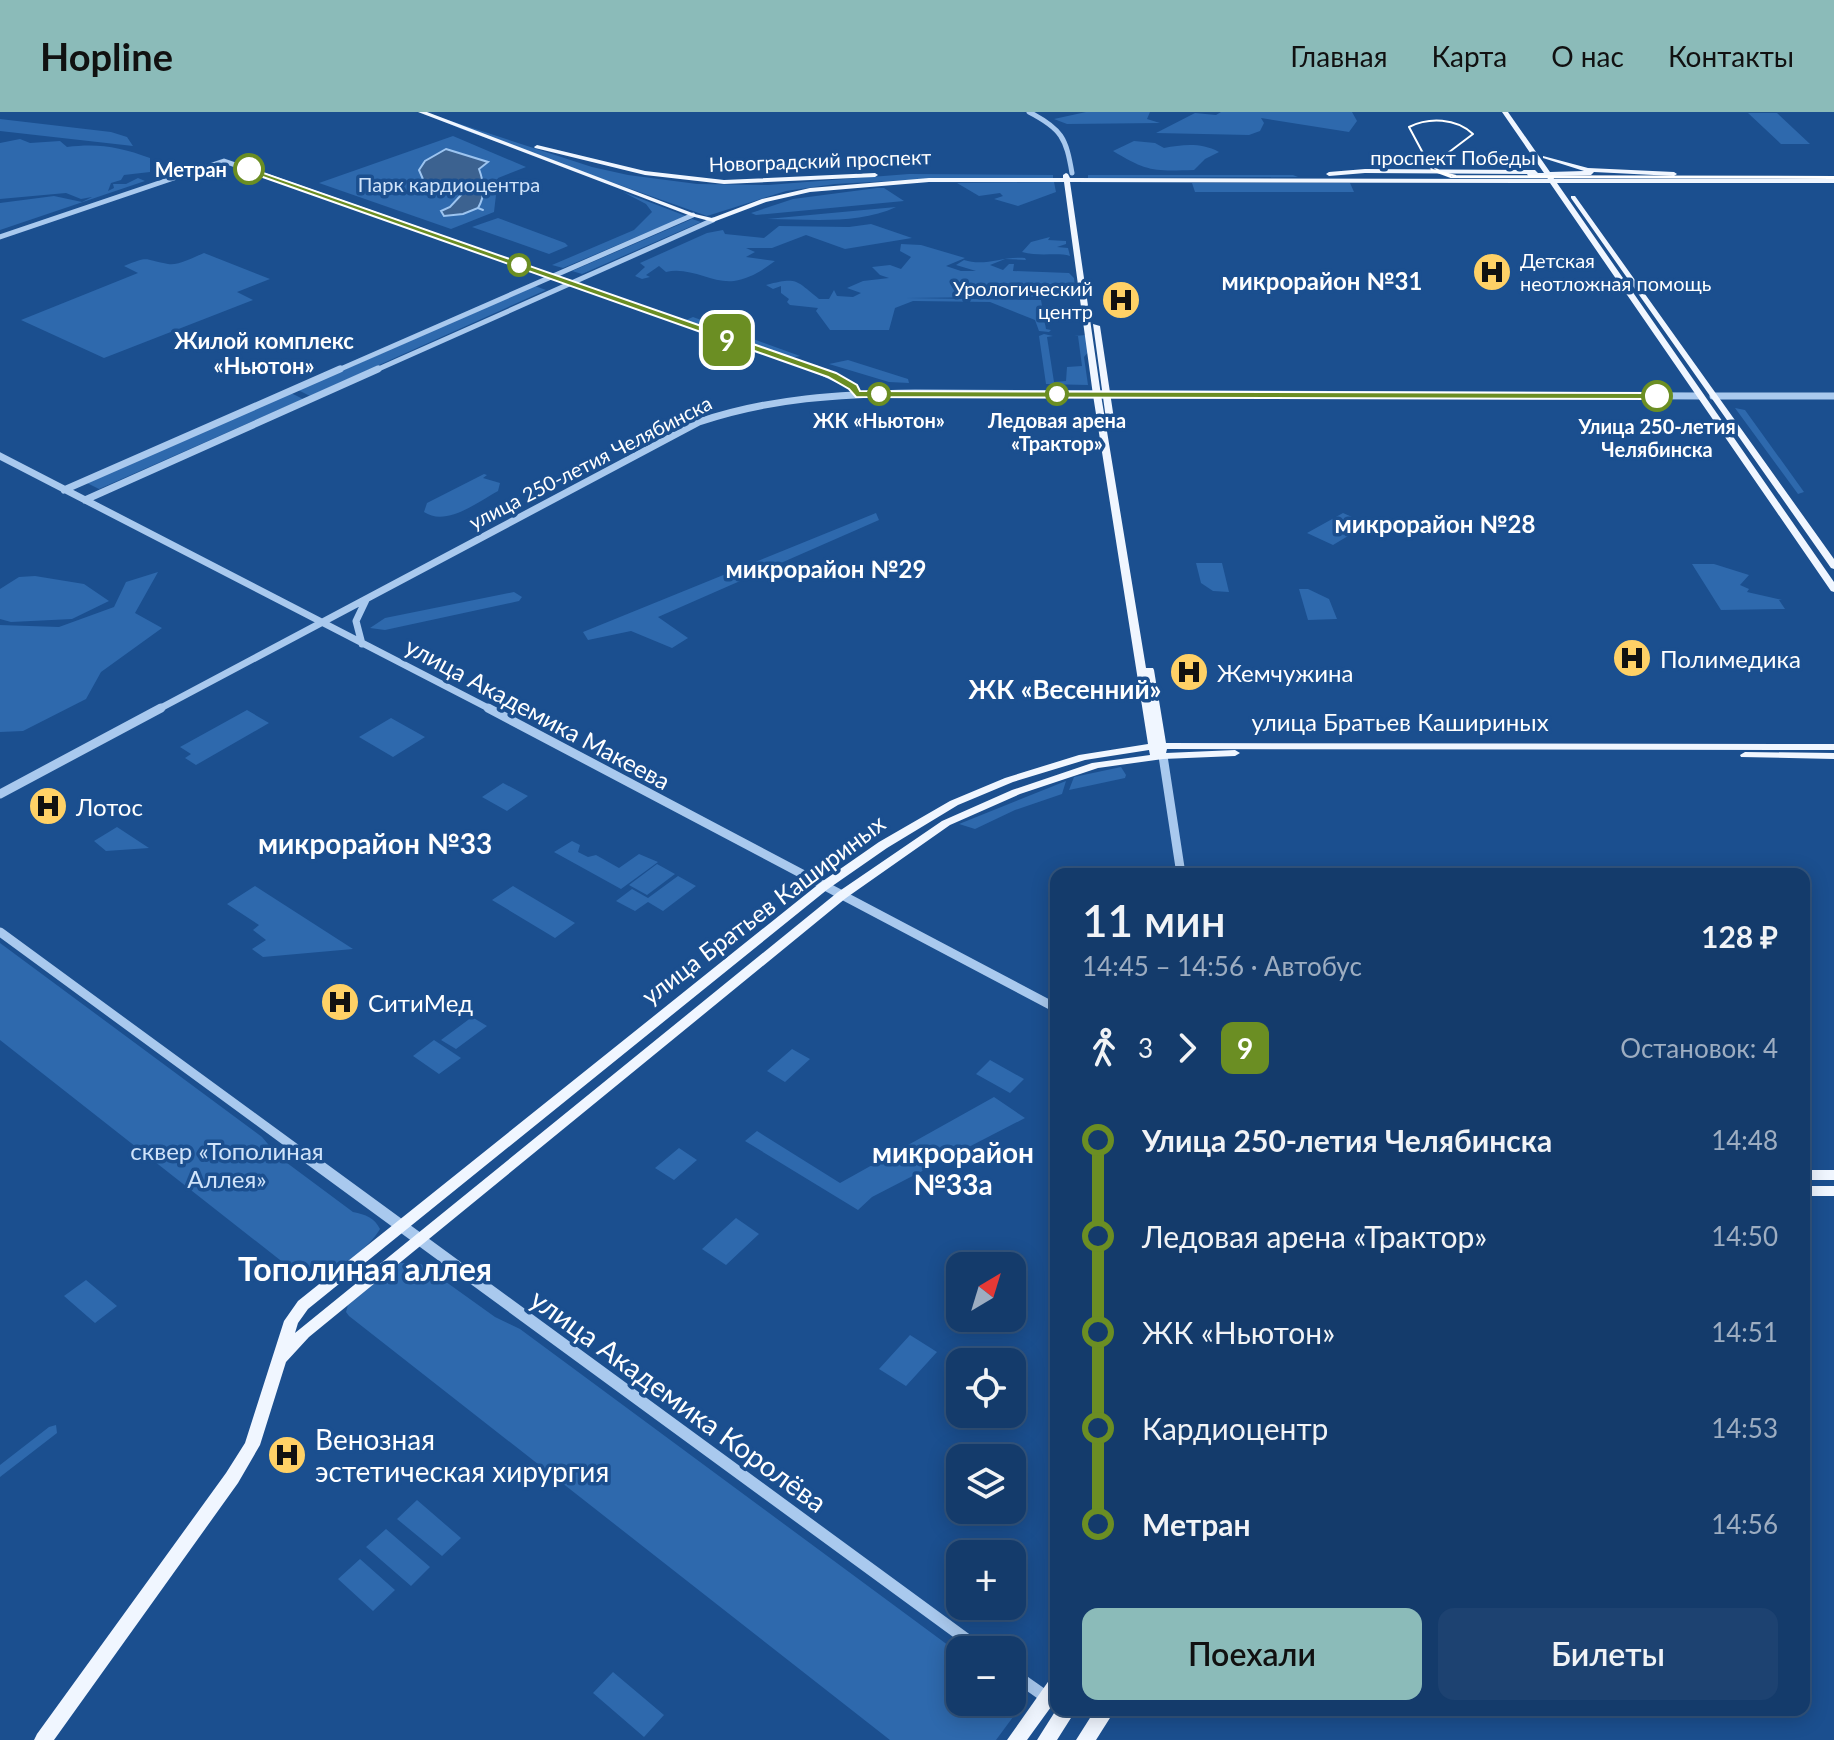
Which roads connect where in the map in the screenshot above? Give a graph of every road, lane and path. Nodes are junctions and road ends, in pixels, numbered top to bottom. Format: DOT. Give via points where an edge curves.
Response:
graph roads {
  1 [pos="421,112"];
  2 [pos="435,112"];
  3 [pos="1029,112"];
  4 [pos="1505,112"];
  5 [pos="1513,112"];
  6 [pos="1532,153"];
  7 [pos="1545,157"];
  8 [pos="1504,171"];
  9 [pos="1546,173"];
  10 [pos="1556,173"];
  11 [pos="1329,174"];
  12 [pos="1674,174"];
  13 [pos="1070,175"];
  14 [pos="1834,175"];
  15 [pos="1302,177"];
  16 [pos="1497,181"];
  17 [pos="1552,181"];
  18 [pos="1562,181"];
  19 [pos="1834,181"];
  20 [pos="1541,189"];
  21 [pos="1553,193"];
  22 [pos="1563,197"];
  23 [pos="693,215"];
  24 [pos="713,220"];
  25 [pos="0,237"];
  26 [pos="1617,275"];
  27 [pos="1627,275"];
  28 [pos="553,277"];
  29 [pos="569,284"];
  30 [pos="812,369"];
  31 [pos="292,391"];
  32 [pos="845,394"];
  33 [pos="856,394"];
  34 [pos="1102,395"];
  35 [pos="1700,396"];
  36 [pos="1713,396"];
  37 [pos="1834,396"];
  38 [pos="309,398"];
  39 [pos="0,456"];
  40 [pos="64,490"];
  41 [pos="85,500"];
  42 [pos="1834,566"];
  43 [pos="1834,589"];
  44 [pos="366,599"];
  45 [pos="321,623"];
  46 [pos="362,644"];
  47 [pos="1834,747"];
  48 [pos="1290,749"];
  49 [pos="1158,751"];
  50 [pos="1834,756"];
  51 [pos="0,794"];
  52 [pos="1180,868"];
  53 [pos="824,886"];
  54 [pos="842,895"];
  55 [pos="0,932"];
  56 [pos="1050,1005"];
  57 [pos="1810,1175"];
  58 [pos="1834,1175"];
  59 [pos="1810,1191"];
  60 [pos="1834,1191"];
  61 [pos="400,1226"];
  62 [pos="419,1240"];
  63 [pos="276,1366"];
  64 [pos="962,1636"];
  65 [pos="1026,1682"];
  66 [pos="1050,1697"];
  67 [pos="1050,1711"];
  68 [pos="1054,1716"];
  69 [pos="1102,1716"];
  70 [pos="43,1740"];
  71 [pos="1016,1740"];
  72 [pos="1046,1740"];
  73 [pos="1085,1740"];
  1 -- 23 [label="main road"];
  2 -- 13 [label="main road, Новоградский проспект" via="547,150 684,179 750,183 903,173"];
  3 -- 13 [label="street" via="1065,140"];
  4 -- 6 [label="main road"];
  5 -- 7 [label="main road"];
  6 -- 8 [label="main road" via="1522,168"];
  6 -- 9 [label="main road"];
  7 -- 10 [label="main road"];
  7 -- 12 [label="main road" via="1587,170"];
  8 -- 9 [label="main road"];
  8 -- 11 [label="main road"];
  9 -- 10 [label="main road, проспект Победы"];
  9 -- 11 [label="main road, проспект Победы"];
  9 -- 17 [label="main road"];
  10 -- 12 [label="main road, проспект Победы"];
  10 -- 18 [label="main road"];
  11 -- 15 [label="main road, проспект Победы"];
  12 -- 14 [label="main road, проспект Победы"];
  13 -- 15 [label="main road, проспект Победы"];
  13 -- 24 [label="main road, Новоградский проспект" via="845,185 764,200"];
  13 -- 34 [label="main road"];
  15 -- 16 [label="main road, проспект Победы"];
  16 -- 17 [label="main road, проспект Победы"];
  16 -- 20 [label="main road"];
  17 -- 18 [label="main road, проспект Победы"];
  17 -- 22 [label="main road"];
  18 -- 19 [label="main road, проспект Победы"];
  18 -- 27 [label="main road"];
  21 -- 22 [label="main road"];
  22 -- 26 [label="main road"];
  23 -- 24 [label="main road"];
  23 -- 28 [label="street"];
  24 -- 29 [label="street"];
  25 -- 28 [label="street" via="224,161"];
  26 -- 27 [label="main road"];
  26 -- 35 [label="main road"];
  27 -- 36 [label="main road"];
  28 -- 29 [label="street"];
  28 -- 31 [label="street"];
  29 -- 30 [label="street"];
  29 -- 38 [label="street"];
  30 -- 32 [label="street" via="835,381"];
  30 -- 33 [label="street" via="841,378"];
  31 -- 38 [label="street"];
  31 -- 40 [label="street"];
  32 -- 33 [label="street, улица 250-летия Челябинска"];
  32 -- 44 [label="street, улица 250-летия Челябинска" via="765,402 699,422"];
  33 -- 34 [label="street, улица 250-летия Челябинска"];
  34 -- 35 [label="street, улица 250-летия Челябинска"];
  34 -- 49 [label="main road"];
  35 -- 36 [label="main road, улица 250-летия Челябинска"];
  35 -- 43 [label="main road"];
  36 -- 37 [label="street, улица 250-летия Челябинска"];
  36 -- 42 [label="main road"];
  38 -- 41 [label="street"];
  39 -- 40 [label="street, улица Академика Макеева"];
  40 -- 41 [label="street, улица Академика Макеева"];
  41 -- 45 [label="street, улица Академика Макеева"];
  44 -- 45 [label="street, улица 250-летия Челябинска"];
  44 -- 46 [label="street" via="354,628"];
  45 -- 46 [label="street, улица Академика Макеева"];
  45 -- 51 [label="street, улица 250-летия Челябинска"];
  46 -- 53 [label="street, улица Академика Макеева"];
  47 -- 48 [label="main road, улица Братьев Кашириных"];
  48 -- 49 [label="main road, улица Братьев Кашириных"];
  48 -- 50 [label="main road, улица Братьев Кашириных"];
  49 -- 52 [label="street" via="1167,776"];
  49 -- 53 [label="main road, улица Братьев Кашириных" via="1068,760 954,803"];
  49 -- 54 [label="main road, улица Братьев Кашириных" via="1071,772 985,805 946,823"];
  53 -- 54 [label="street, улица Академика Макеева"];
  53 -- 61 [label="main road, улица Братьев Кашириных"];
  54 -- 56 [label="street, улица Академика Макеева"];
  54 -- 62 [label="main road, улица Братьев Кашириных"];
  55 -- 61 [label="street, улица Академика Королёва"];
  57 -- 58 [label="main road"];
  59 -- 60 [label="main road"];
  61 -- 62 [label="street, улица Академика Королёва"];
  61 -- 63 [label="main road, улица Братьев Кашириных" via="303,1305 291,1321"];
  62 -- 63 [label="main road, улица Братьев Кашириных" via="304,1333"];
  62 -- 64 [label="street, улица Академика Королёва"];
  63 -- 70 [label="main road, улица Братьев Кашириных" via="252,1445 232,1478"];
  65 -- 66 [label="street"];
  67 -- 71 [label="main road"];
  68 -- 72 [label="main road"];
  69 -- 73 [label="main road"];
}
